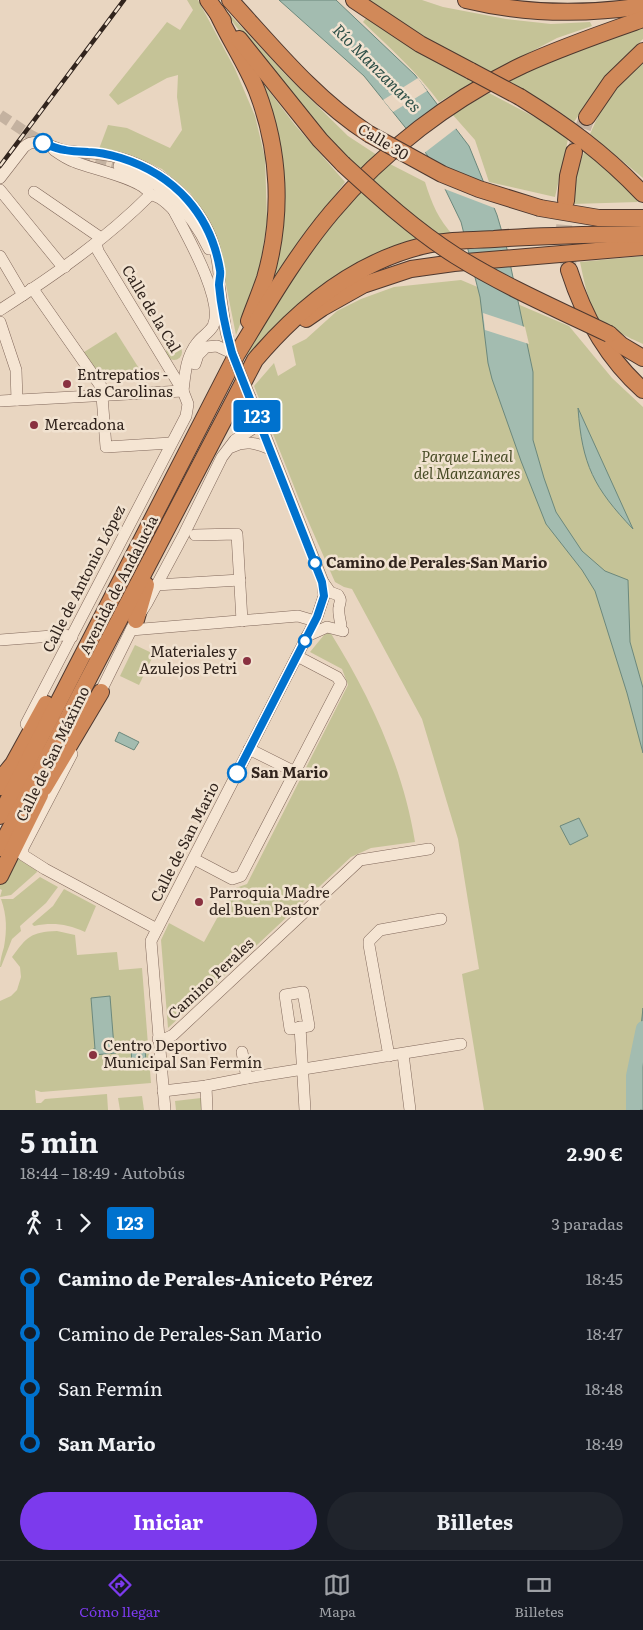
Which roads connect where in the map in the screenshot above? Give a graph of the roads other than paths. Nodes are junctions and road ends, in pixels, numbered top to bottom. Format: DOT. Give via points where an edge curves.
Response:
graph roads {
  1 [pos="230,0"];
  2 [pos="354,0"];
  3 [pos="466,0"];
  4 [pos="621,0"];
  5 [pos="212,6"];
  6 [pos="643,6"];
  7 [pos="512,9"];
  8 [pos="643,18"];
  9 [pos="643,51"];
  10 [pos="587,117"];
  11 [pos="49,145"];
  12 [pos="574,152"];
  13 [pos="119,166"];
  14 [pos="0,178"];
  15 [pos="0,190"];
  16 [pos="34,192"];
  17 [pos="643,194"];
  18 [pos="150,195"];
  19 [pos="566,200"];
  20 [pos="643,210"];
  21 [pos="174,211"];
  22 [pos="578,215"];
  23 [pos="643,218"];
  24 [pos="643,234"];
  25 [pos="98,241"];
  26 [pos="643,247"];
  27 [pos="0,256"];
  28 [pos="65,267"];
  29 [pos="569,270"];
  30 [pos="219,284"];
  31 [pos="27,292"];
  32 [pos="0,310"];
  33 [pos="0,322"];
  34 [pos="609,334"];
  35 [pos="643,351"];
  36 [pos="234,353"];
  37 [pos="643,358"];
  38 [pos="643,390"];
  39 [pos="183,391"];
  40 [pos="243,395"];
  41 [pos="104,396"];
  42 [pos="17,400"];
  43 [pos="0,401"];
  44 [pos="260,424"];
  45 [pos="171,443"];
  46 [pos="270,449"];
  47 [pos="226,452"];
  48 [pos="167,530"];
  49 [pos="195,535"];
  50 [pos="240,580"];
  51 [pos="156,584"];
  52 [pos="316,619"];
  53 [pos="242,621"];
  54 [pos="133,625"];
  55 [pos="343,631"];
  56 [pos="72,636"];
  57 [pos="308,636"];
  58 [pos="0,640"];
  59 [pos="297,656"];
  60 [pos="69,682"];
  61 [pos="100,692"];
  62 [pos="80,695"];
  63 [pos="249,749"];
  64 [pos="295,772"];
  65 [pos="1,780"];
  66 [pos="44,788"];
  67 [pos="0,816"];
  68 [pos="0,848"];
  69 [pos="429,849"];
  70 [pos="194,859"];
  71 [pos="0,876"];
  72 [pos="441,919"];
  73 [pos="157,929"];
  74 [pos="300,1027"];
  75 [pos="158,1038"];
  76 [pos="461,1044"];
  77 [pos="242,1052"];
  78 [pos="403,1054"];
  79 [pos="390,1056"];
  80 [pos="303,1069"];
  81 [pos="247,1078"];
  82 [pos="206,1086"];
  83 [pos="163,1092"];
  84 [pos="165,1110"];
  85 [pos="207,1110"];
  86 [pos="305,1110"];
  87 [pos="410,1110"];
  1 -- 22 [label="highway, Calle 30, bridge" via="310,87 369,134 442,174 478,189 540,208"];
  2 -- 17 [label="highway, bridge" via="420,44 520,97 584,139"];
  3 -- 7 [label="highway"];
  4 -- 7 [label="highway" via="534,4"];
  5 -- 34 [label="highway, bridge" via="343,164 406,219 484,273"];
  5 -- 36 [label="highway" via="256,90 267,121 278,200 265,278"];
  6 -- 7 [label="highway" via="596,12"];
  8 -- 36 [label="highway" via="522,66 451,105 405,141 354,187 332,212 305,246"];
  9 -- 10 [label="highway" via="611,82"];
  11 -- 14 [label="street" via="27,144"];
  11 -- 18 [label="street" via="70,160 132,181 144,187"];
  11 -- 30 [label="street" via="129,161 152,171 175,188 204,221 214,245 220,271"];
  12 -- 19 [label="highway"];
  13 -- 30 [label="street" via="155,184 188,214 208,248"];
  15 -- 28 [label="street"];
  16 -- 25 [label="street"];
  18 -- 21 [label="street" via="158,197"];
  18 -- 25 [label="street"];
  20 -- 22 [label="highway"];
  21 -- 30 [label="street" via="195,238"];
  21 -- 39 [label="street" via="201,264 214,308 214,325 192,349"];
  22 -- 23 [label="highway"];
  24 -- 40 [label="highway" via="450,241 398,254 330,288 301,311 254,360"];
  25 -- 28 [label="street"];
  25 -- 39 [label="street, Calle de la Cal" via="98,251"];
  26 -- 40 [label="highway, bridge" via="454,263 411,269 384,277 322,308 301,324 262,361"];
  27 -- 31 [label="street"];
  28 -- 31 [label="street"];
  29 -- 38 [label="highway" via="584,312 601,343 626,375"];
  30 -- 36 [label="street" via="226,332"];
  31 -- 32 [label="street"];
  31 -- 41 [label="street" via="35,292"];
  33 -- 42 [label="street" via="16,370"];
  34 -- 35 [label="highway"];
  34 -- 37 [label="highway"];
  36 -- 39 [label="street" via="217,346 206,347 198,355"];
  36 -- 40 [label="street, bridge"];
  36 -- 60 [label="highway, Avenida de Andalucía"];
  39 -- 41 [label="street"];
  39 -- 45 [label="street, Calle de Antonio López" via="188,404 186,416"];
  40 -- 44 [label="street"];
  40 -- 48 [label="highway, Avenida de Andalucía"];
  41 -- 42 [label="street"];
  41 -- 45 [label="street" via="106,447"];
  42 -- 43 [label="street"];
  44 -- 46 [label="street"];
  44 -- 47 [label="street, Calle de San Máximo" via="241,435"];
  45 -- 56 [label="street, Calle de Antonio López"];
  46 -- 47 [label="street" via="251,442 240,443"];
  46 -- 52 [label="street" via="329,603"];
  47 -- 51 [label="street, Calle de San Máximo"];
  48 -- 54 [label="highway" via="164,546"];
  48 -- 62 [label="highway, Avenida de Andalucía"];
  49 -- 50 [label="street" via="237,534"];
  50 -- 51 [label="street"];
  50 -- 53 [label="street"];
  51 -- 54 [label="street, Calle de San Máximo"];
  52 -- 53 [label="street" via="298,616"];
  52 -- 57 [label="street, Calle de San Mario"];
  53 -- 54 [label="street"];
  54 -- 61 [label="street, Calle de San Máximo"];
  55 -- 57 [label="street" via="327,627"];
  56 -- 58 [label="street"];
  56 -- 65 [label="street, Calle de Antonio López" via="12,750"];
  57 -- 59 [label="street, Calle de San Mario"];
  59 -- 63 [label="street, Calle de San Mario"];
  59 -- 64 [label="street" via="338,677 341,683"];
  60 -- 65 [label="highway" via="46,704"];
  60 -- 67 [label="highway, Avenida de Andalucía"];
  61 -- 66 [label="highway"];
  61 -- 73 [label="street, Calle de San Máximo" via="62,776 23,848 23,855"];
  62 -- 66 [label="highway" via="77,720"];
  62 -- 68 [label="highway, Avenida de Andalucía"];
  63 -- 64 [label="street"];
  63 -- 70 [label="street, Calle de San Mario"];
  64 -- 70 [label="street" via="241,876 232,879"];
  66 -- 71 [label="highway"];
  69 -- 75 [label="street, Camino Perales" via="360,860 173,1035"];
  70 -- 73 [label="street, Calle de San Mario"];
  72 -- 79 [label="street" via="380,930 370,941"];
  73 -- 75 [label="street, Calle de San Mario" via="152,942"];
  74 -- 80 [label="street"];
  75 -- 83 [label="street, Calle de San Mario"];
  76 -- 78 [label="street"];
  77 -- 81 [label="street"];
  78 -- 79 [label="street"];
  78 -- 87 [label="street"];
  79 -- 80 [label="street"];
  80 -- 81 [label="street"];
  80 -- 86 [label="street"];
  81 -- 82 [label="street"];
  82 -- 83 [label="street"];
  82 -- 85 [label="street"];
  83 -- 84 [label="street, Calle de San Mario"];
}
